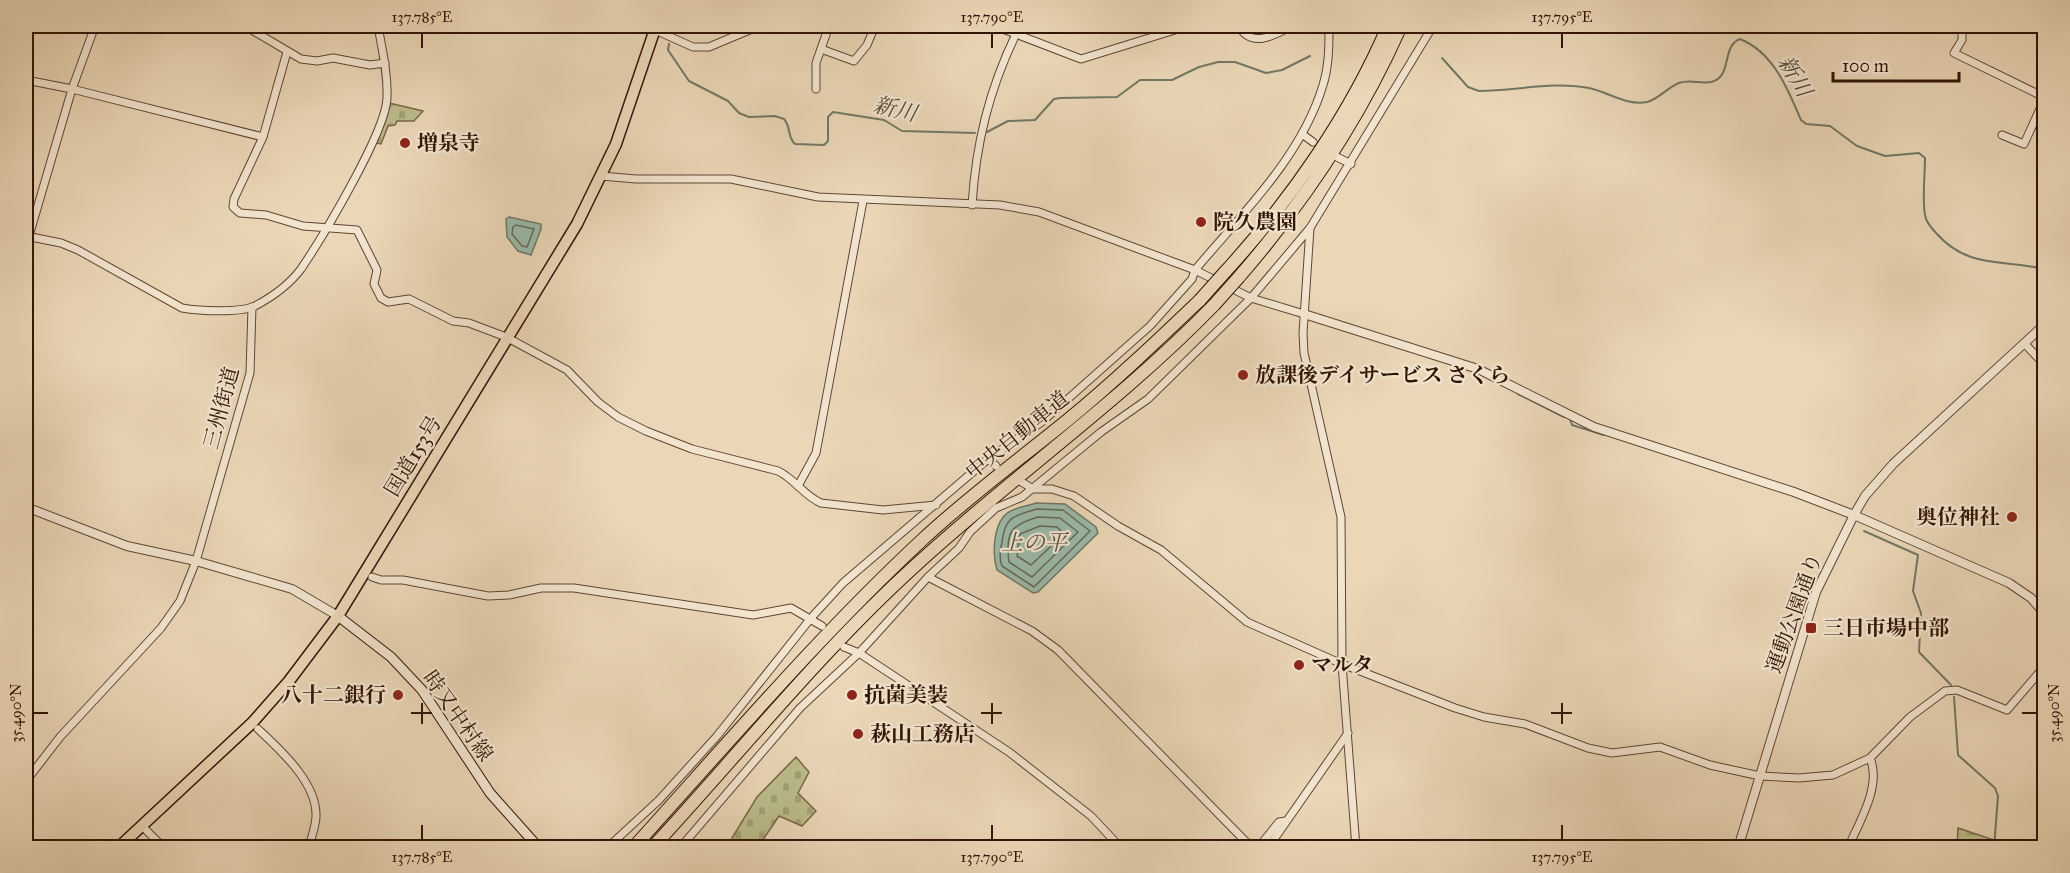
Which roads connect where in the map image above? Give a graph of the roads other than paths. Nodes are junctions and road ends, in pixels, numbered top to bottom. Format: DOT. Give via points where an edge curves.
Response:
graph roads {
  1 [pos="95,26"];
  2 [pos="245,26"];
  3 [pos="378,26"];
  4 [pos="759,26"];
  5 [pos="829,26"];
  6 [pos="875,26"];
  7 [pos="995,26"];
  8 [pos="1188,26"];
  9 [pos="1239,26"];
  10 [pos="1292,26"];
  11 [pos="1329,26"];
  12 [pos="1388,26"];
  13 [pos="1401,26"];
  14 [pos="1433,26"];
  15 [pos="1962,26"];
  16 [pos="656,28"];
  17 [pos="1016,34"];
  18 [pos="821,49"];
  19 [pos="287,52"];
  20 [pos="384,63"];
  21 [pos="26,80"];
  22 [pos="72,89"];
  23 [pos="816,89"];
  24 [pos="2044,99"];
  25 [pos="1302,134"];
  26 [pos="2002,135"];
  27 [pos="263,136"];
  28 [pos="1312,142"];
  29 [pos="1336,157"];
  30 [pos="1351,164"];
  31 [pos="601,176"];
  32 [pos="863,201"];
  33 [pos="972,205"];
  34 [pos="326,227"];
  35 [pos="1310,228"];
  36 [pos="28,236"];
  37 [pos="1195,270"];
  38 [pos="1251,298"];
  39 [pos="252,308"];
  40 [pos="1304,314"];
  41 [pos="2044,325"];
  42 [pos="506,337"];
  43 [pos="2025,344"];
  44 [pos="2044,402"];
  45 [pos="988,459"];
  46 [pos="996,466"];
  47 [pos="1020,482"];
  48 [pos="798,486"];
  49 [pos="1033,489"];
  50 [pos="936,505"];
  51 [pos="26,507"];
  52 [pos="1854,515"];
  53 [pos="196,561"];
  54 [pos="372,576"];
  55 [pos="928,577"];
  56 [pos="2044,613"];
  57 [pos="338,616"];
  58 [pos="811,618"];
  59 [pos="822,626"];
  60 [pos="844,647"];
  61 [pos="859,653"];
  62 [pos="1341,664"];
  63 [pos="2044,667"];
  64 [pos="258,729"];
  65 [pos="1348,733"];
  66 [pos="1870,758"];
  67 [pos="1760,776"];
  68 [pos="26,781"];
  69 [pos="1286,821"];
  70 [pos="146,830"];
  71 [pos="118,848"];
  72 [pos="164,848"];
  73 [pos="309,848"];
  74 [pos="539,848"];
  75 [pos="607,848"];
  76 [pos="633,848"];
  77 [pos="652,848"];
  78 [pos="680,848"];
  79 [pos="1121,848"];
  80 [pos="1252,848"];
  81 [pos="1258,848"];
  82 [pos="1268,848"];
  83 [pos="1356,848"];
  84 [pos="1738,848"];
  85 [pos="1848,848"];
  1 -- 22 [label="street"];
  2 -- 19 [label="street"];
  3 -- 20 [label="street"];
  4 -- 16 [label="street" via="709,47 693,47"];
  5 -- 18 [label="street"];
  6 -- 18 [label="street" via="854,61"];
  7 -- 17 [label="street"];
  8 -- 17 [label="street" via="1081,59"];
  9 -- 10 [label="street" via="1251,38 1270,37"];
  11 -- 25 [label="street" via="1323,86"];
  12 -- 76 [label="highway, 中央自動車道, bridge" via="1351,97 1299,180 1200,300 1070,418 924,538 851,608"];
  13 -- 77 [label="highway, 中央自動車道, bridge" via="1316,177 1239,277 1143,373 958,527 872,606 824,653"];
  14 -- 30 [label="street"];
  15 -- 24 [label="street" via="1962,39 1954,53"];
  16 -- 31 [label="highway, 国道153号"];
  17 -- 33 [label="street" via="998,71 982,123"];
  18 -- 23 [label="street" via="816,63"];
  19 -- 20 [label="street" via="317,61 333,57 370,65"];
  19 -- 27 [label="street"];
  20 -- 34 [label="street" via="387,100 373,142"];
  21 -- 22 [label="street"];
  22 -- 27 [label="street"];
  22 -- 36 [label="street"];
  24 -- 26 [label="street" via="2024,144"];
  25 -- 28 [label="street"];
  25 -- 37 [label="street" via="1262,190"];
  27 -- 34 [label="street" via="233,207 240,213"];
  29 -- 30 [label="street"];
  30 -- 35 [label="street"];
  31 -- 32 [label="street" via="731,180 818,197"];
  31 -- 42 [label="highway, 国道153号" via="572,232"];
  32 -- 33 [label="street"];
  32 -- 48 [label="street" via="816,453"];
  33 -- 37 [label="street" via="1039,212"];
  34 -- 39 [label="street" via="300,270 280,290"];
  34 -- 42 [label="street" via="357,230 377,270 374,284 381,298 388,302 409,299 453,321"];
  35 -- 38 [label="street"];
  35 -- 40 [label="street"];
  36 -- 39 [label="street" via="78,250 182,308"];
  37 -- 38 [label="street"];
  37 -- 45 [label="street" via="1192,279 1150,326 1043,421"];
  38 -- 40 [label="street"];
  38 -- 49 [label="street" via="1148,399"];
  39 -- 53 [label="street, 三州街道" via="250,373"];
  40 -- 52 [label="street" via="1478,369 1594,427"];
  40 -- 62 [label="street" via="1304,353 1341,517"];
  41 -- 43 [label="street, 運動公園通り"];
  42 -- 48 [label="street" via="567,370 618,417 692,449 778,471"];
  42 -- 57 [label="highway, 国道153号"];
  43 -- 44 [label="street" via="2041,361"];
  43 -- 52 [label="street, 運動公園通り" via="1893,464"];
  45 -- 46 [label="street"];
  45 -- 50 [label="street"];
  47 -- 49 [label="street"];
  48 -- 50 [label="street" via="814,500 846,507 883,510"];
  49 -- 55 [label="street" via="996,508"];
  49 -- 62 [label="street" via="1052,489 1074,496 1166,553 1247,622"];
  50 -- 58 [label="street" via="843,582"];
  51 -- 53 [label="street" via="126,546"];
  52 -- 56 [label="street" via="2009,583"];
  52 -- 67 [label="street, 運動公園通り" via="1816,592"];
  53 -- 57 [label="street" via="292,589"];
  53 -- 68 [label="street, 三州街道" via="180,601 161,628 60,737"];
  54 -- 58 [label="street" via="488,596 509,596 541,588 574,588 753,615 791,608"];
  55 -- 61 [label="street"];
  55 -- 80 [label="street" via="1058,650"];
  57 -- 71 [label="highway, 国道153号" via="252,723"];
  57 -- 74 [label="main road, 時又中村線" via="391,657 422,690 489,793"];
  58 -- 59 [label="street"];
  58 -- 75 [label="street" via="717,736 659,800"];
  60 -- 61 [label="street"];
  61 -- 78 [label="street" via="800,708"];
  61 -- 79 [label="street" via="1009,752 1091,816"];
  62 -- 65 [label="street"];
  62 -- 67 [label="street" via="1455,708 1525,724 1588,748 1612,753 1660,747 1710,765"];
  63 -- 66 [label="street" via="2007,711 1957,690 1945,691 1910,717"];
  64 -- 73 [label="street" via="290,759 305,780 316,814"];
  65 -- 69 [label="street"];
  65 -- 83 [label="street"];
  66 -- 67 [label="street" via="1833,775"];
  66 -- 85 [label="street" via="1874,782"];
  67 -- 84 [label="street, 運動公園通り"];
  69 -- 81 [label="street" via="1279,822"];
  69 -- 82 [label="street"];
  70 -- 72 [label="street"];
}
